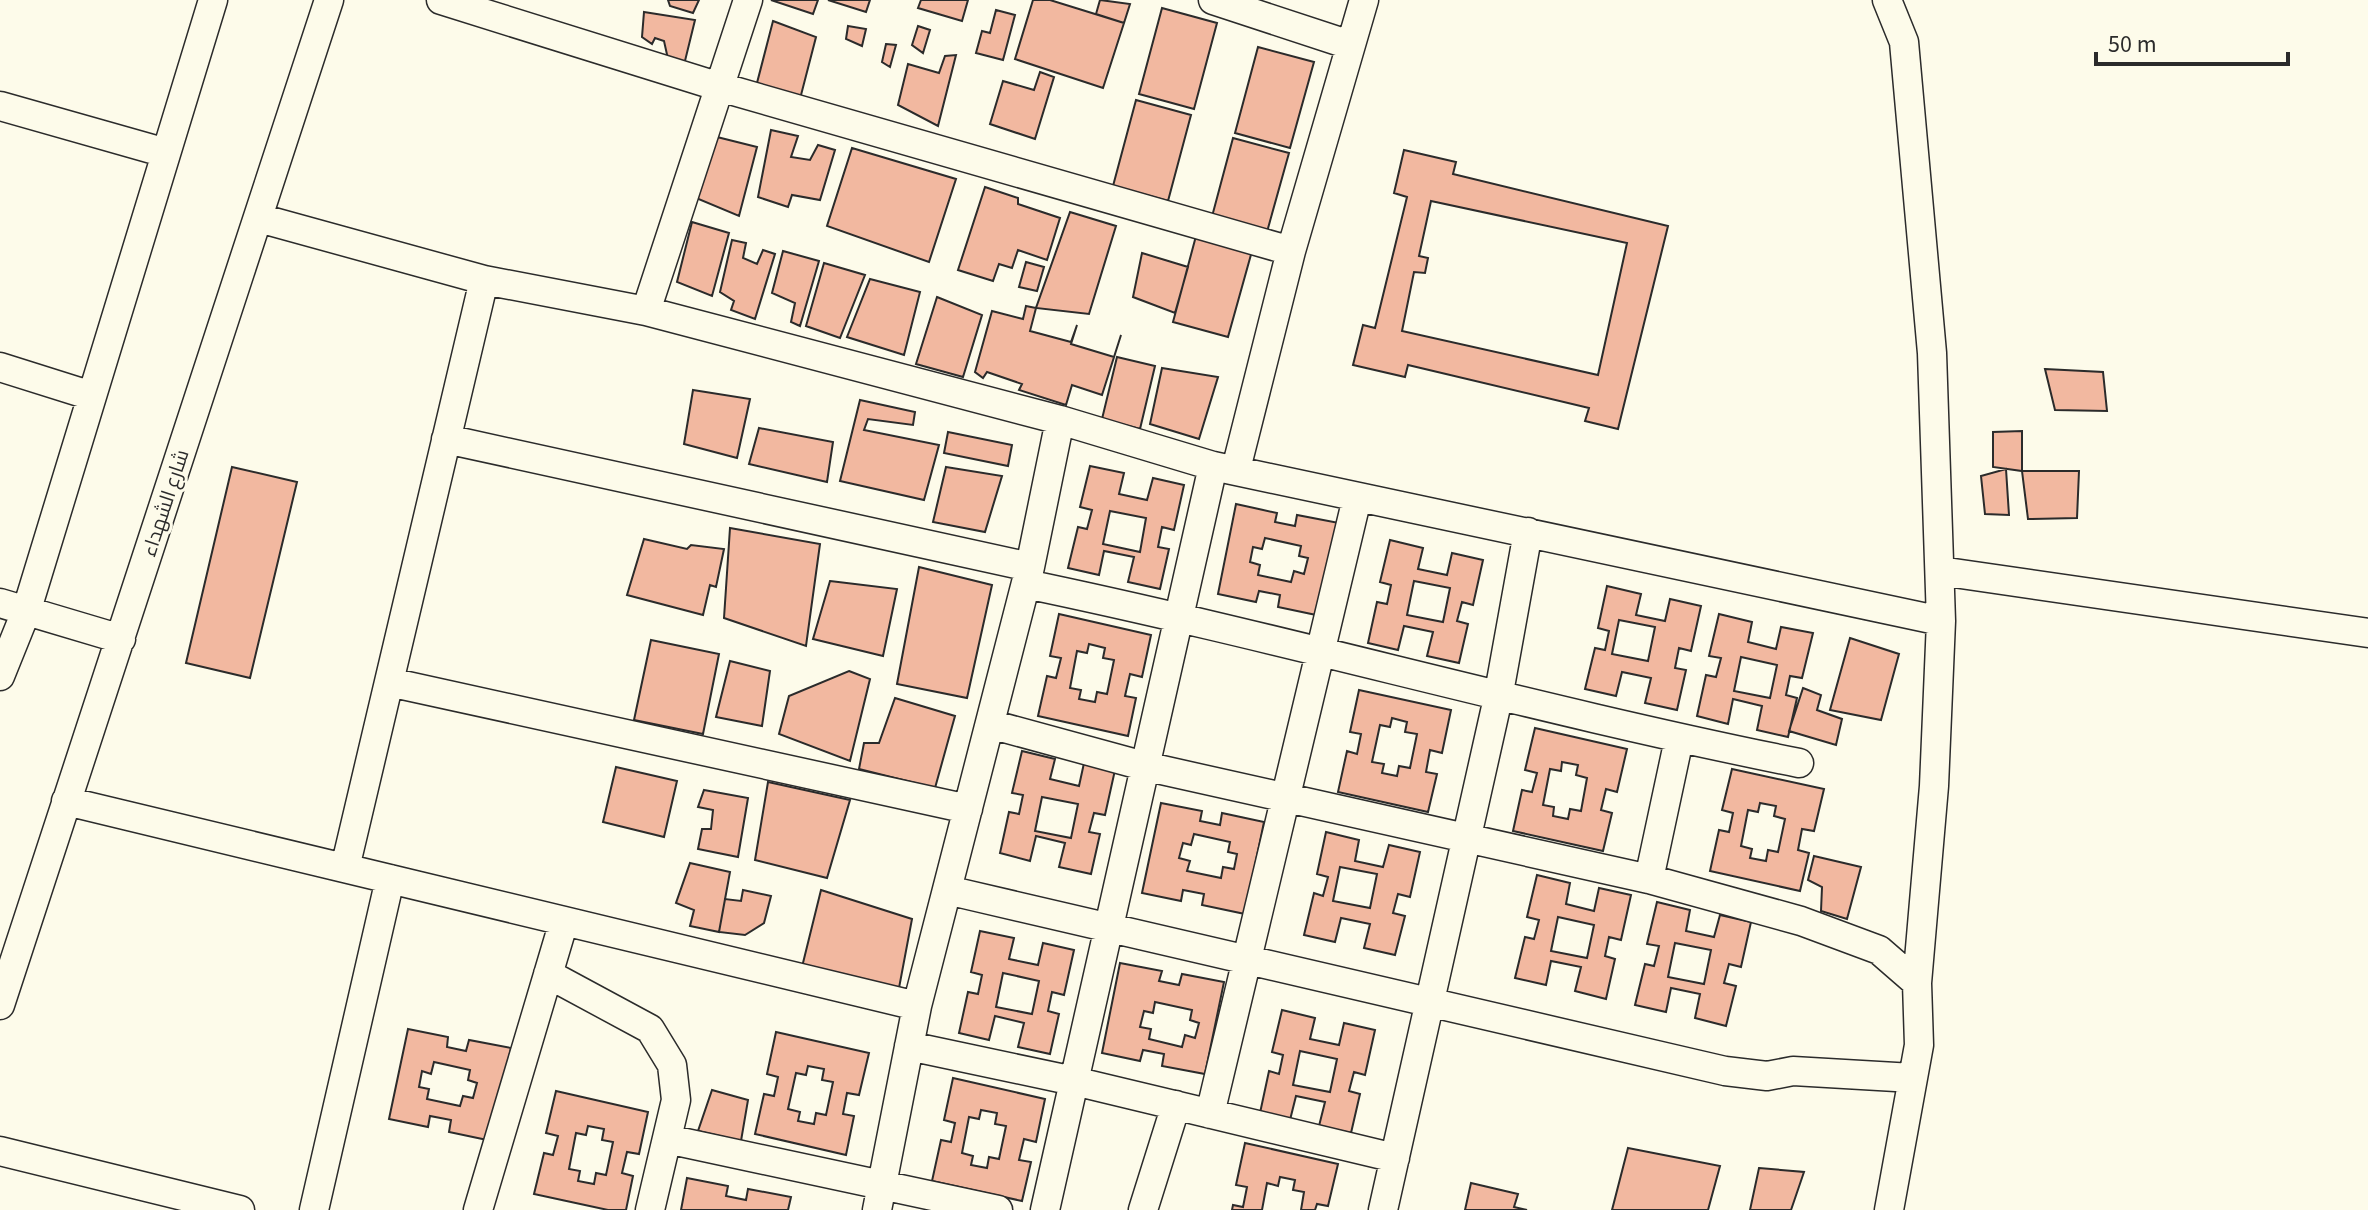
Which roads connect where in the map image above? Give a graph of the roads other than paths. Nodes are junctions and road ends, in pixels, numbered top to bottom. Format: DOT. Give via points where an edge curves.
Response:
graph roads {
  1 [pos="213,0"];
  2 [pos="329,0"];
  3 [pos="441,0"];
  4 [pos="748,0"];
  5 [pos="1213,0"];
  6 [pos="1364,0"];
  7 [pos="1887,0"];
  8 [pos="1350,45"];
  9 [pos="720,87"];
  10 [pos="0,106"];
  11 [pos="166,153"];
  12 [pos="259,218"];
  13 [pos="1291,251"];
  14 [pos="484,280"];
  15 [pos="646,311"];
  16 [pos="0,367"];
  17 [pos="92,396"];
  18 [pos="1060,420"];
  19 [pos="446,439"];
  20 [pos="1224,468"];
  21 [pos="1357,498"];
  22 [pos="1528,532"];
  23 [pos="1940,571"];
  24 [pos="1028,576"];
  25 [pos="14,606"];
  26 [pos="1178,616"];
  27 [pos="1941,621"];
  28 [pos="2368,633"];
  29 [pos="121,639"];
  30 [pos="1318,652"];
  31 [pos="0,676"];
  32 [pos="389,682"];
  33 [pos="1498,698"];
  34 [pos="990,724"];
  35 [pos="1679,739"];
  36 [pos="1799,763"];
  37 [pos="1144,766"];
  38 [pos="1285,799"];
  39 [pos="66,801"];
  40 [pos="968,809"];
  41 [pos="1467,836"];
  42 [pos="345,868"];
  43 [pos="390,879"];
  44 [pos="1649,879"];
  45 [pos="947,890"];
  46 [pos="564,921"];
  47 [pos="1109,925"];
  48 [pos="1250,958"];
  49 [pos="548,974"];
  50 [pos="1917,983"];
  51 [pos="1430,1002"];
  52 [pos="0,1005"];
  53 [pos="917,1006"];
  54 [pos="909,1046"];
  55 [pos="1913,1078"];
  56 [pos="1074,1081"];
  57 [pos="1176,1105"];
  58 [pos="1210,1114"];
  59 [pos="667,1139"];
  60 [pos="0,1151"];
  61 [pos="1395,1158"];
  62 [pos="880,1198"];
  63 [pos="222,1208"];
  64 [pos="314,1210"];
  65 [pos="478,1210"];
  66 [pos="650,1210"];
  67 [pos="998,1210"];
  68 [pos="1045,1210"];
  69 [pos="1143,1210"];
  70 [pos="1383,1210"];
  71 [pos="1889,1210"];
  1 -- 11 [label="street"];
  2 -- 12 [label="street, شارع الشهداء"];
  3 -- 9 [label="street"];
  4 -- 9 [label="street"];
  5 -- 8 [label="street"];
  6 -- 8 [label="street"];
  7 -- 23 [label="street" via="1904,42 1932,353"];
  8 -- 13 [label="street"];
  9 -- 13 [label="street"];
  9 -- 15 [label="street"];
  10 -- 11 [label="street"];
  11 -- 17 [label="street"];
  12 -- 14 [label="street"];
  12 -- 29 [label="street, شارع الشهداء"];
  13 -- 20 [label="street"];
  14 -- 15 [label="street"];
  14 -- 19 [label="street"];
  15 -- 18 [label="street"];
  16 -- 17 [label="street"];
  17 -- 25 [label="street"];
  18 -- 20 [label="street"];
  18 -- 24 [label="street"];
  19 -- 24 [label="street"];
  19 -- 32 [label="street"];
  20 -- 21 [label="street"];
  20 -- 26 [label="street"];
  21 -- 22 [label="street"];
  21 -- 30 [label="street"];
  22 -- 27 [label="street"];
  22 -- 33 [label="street"];
  23 -- 27 [label="street"];
  23 -- 28 [label="street"];
  24 -- 26 [label="street"];
  24 -- 34 [label="street"];
  25 -- 29 [label="street"];
  25 -- 31 [label="street"];
  26 -- 30 [label="street"];
  26 -- 37 [label="street"];
  27 -- 50 [label="street"];
  29 -- 39 [label="street, شارع الشهداء"];
  30 -- 33 [label="street"];
  30 -- 38 [label="street"];
  32 -- 40 [label="street"];
  32 -- 42 [label="street"];
  33 -- 35 [label="street"];
  33 -- 41 [label="street"];
  34 -- 37 [label="street"];
  34 -- 40 [label="street"];
  35 -- 36 [label="street"];
  35 -- 44 [label="street"];
  37 -- 38 [label="street"];
  37 -- 47 [label="street"];
  38 -- 41 [label="street"];
  38 -- 48 [label="street"];
  39 -- 42 [label="street"];
  39 -- 52 [label="street, شارع الشهداء"];
  40 -- 45 [label="street"];
  41 -- 44 [label="street"];
  41 -- 51 [label="street"];
  42 -- 43 [label="street"];
  43 -- 46 [label="street"];
  43 -- 64 [label="street"];
  44 -- 50 [label="street" via="1842,935 1879,950"];
  45 -- 47 [label="street"];
  45 -- 53 [label="street"];
  46 -- 49 [label="street"];
  46 -- 53 [label="street"];
  47 -- 48 [label="street"];
  47 -- 56 [label="street"];
  48 -- 51 [label="street"];
  48 -- 58 [label="street"];
  49 -- 59 [label="street" via="650,1029 672,1065 676,1100"];
  49 -- 65 [label="street"];
  50 -- 55 [label="street" via="1919,1045"];
  51 -- 55 [label="street" via="1725,1071"];
  51 -- 61 [label="street"];
  53 -- 54 [label="street"];
  54 -- 56 [label="street"];
  54 -- 62 [label="street"];
  55 -- 71 [label="street"];
  56 -- 57 [label="street"];
  56 -- 68 [label="street"];
  57 -- 58 [label="street"];
  57 -- 69 [label="street"];
  58 -- 61 [label="street"];
  59 -- 62 [label="street"];
  59 -- 66 [label="street"];
  60 -- 63 [label="street"];
  61 -- 70 [label="street"];
  62 -- 67 [label="street"];
}
